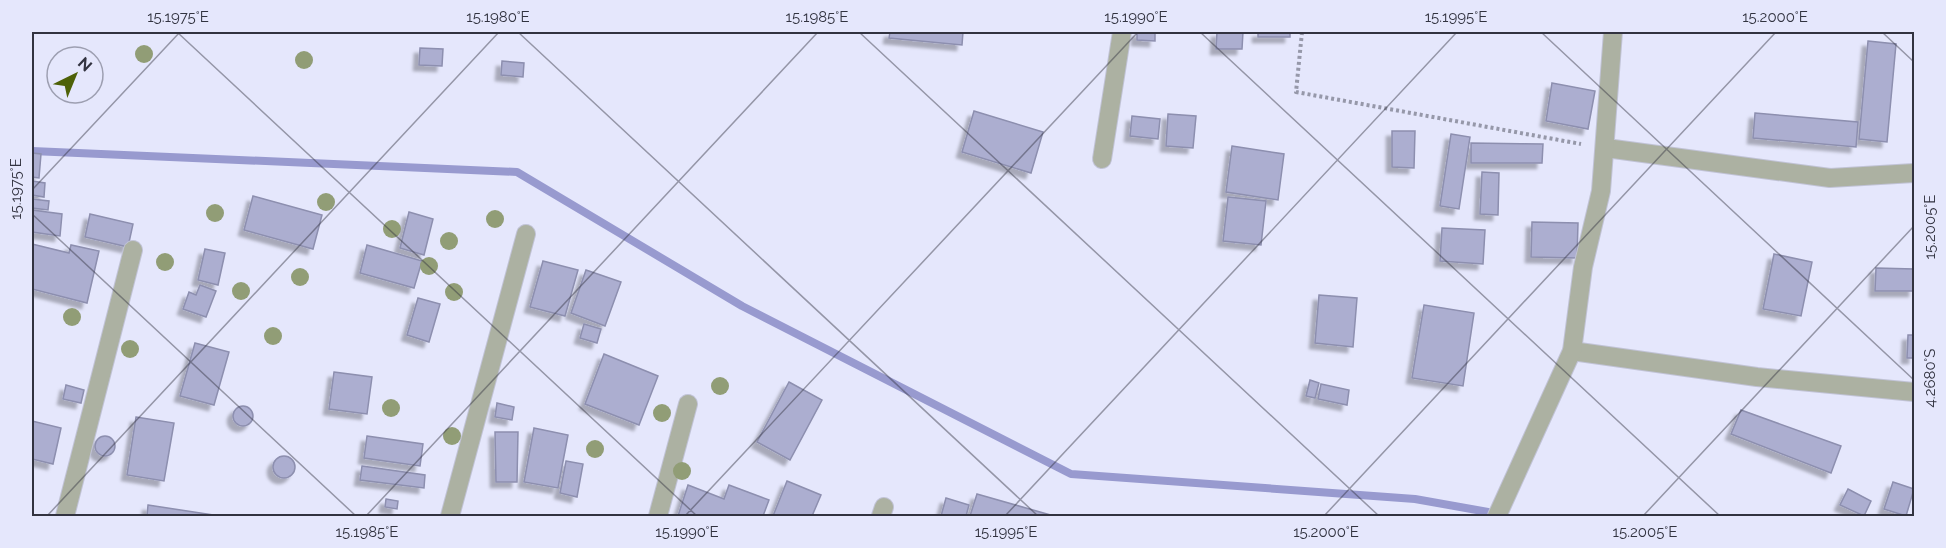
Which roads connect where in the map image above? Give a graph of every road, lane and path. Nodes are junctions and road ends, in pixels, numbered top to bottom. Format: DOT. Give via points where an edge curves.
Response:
graph roads {
  1 [pos="1122,32"];
  2 [pos="1302,32"];
  3 [pos="1613,32"];
  4 [pos="1606,148"];
  5 [pos="1102,159"];
  6 [pos="1914,173"];
  7 [pos="526,234"];
  8 [pos="133,250"];
  9 [pos="1572,351"];
  10 [pos="1914,392"];
  11 [pos="688,404"];
  12 [pos="65,516"];
  13 [pos="450,516"];
  14 [pos="658,516"];
  15 [pos="1497,516"];
  1 -- 5 [label="street"];
  2 -- 4 [label="path" via="1296,92"];
  3 -- 4 [label="street"];
  4 -- 6 [label="street" via="1830,178"];
  4 -- 9 [label="street" via="1601,191 1583,267"];
  7 -- 13 [label="street"];
  8 -- 12 [label="street"];
  9 -- 10 [label="street" via="1757,377"];
  9 -- 15 [label="street"];
  11 -- 14 [label="street"];
}
